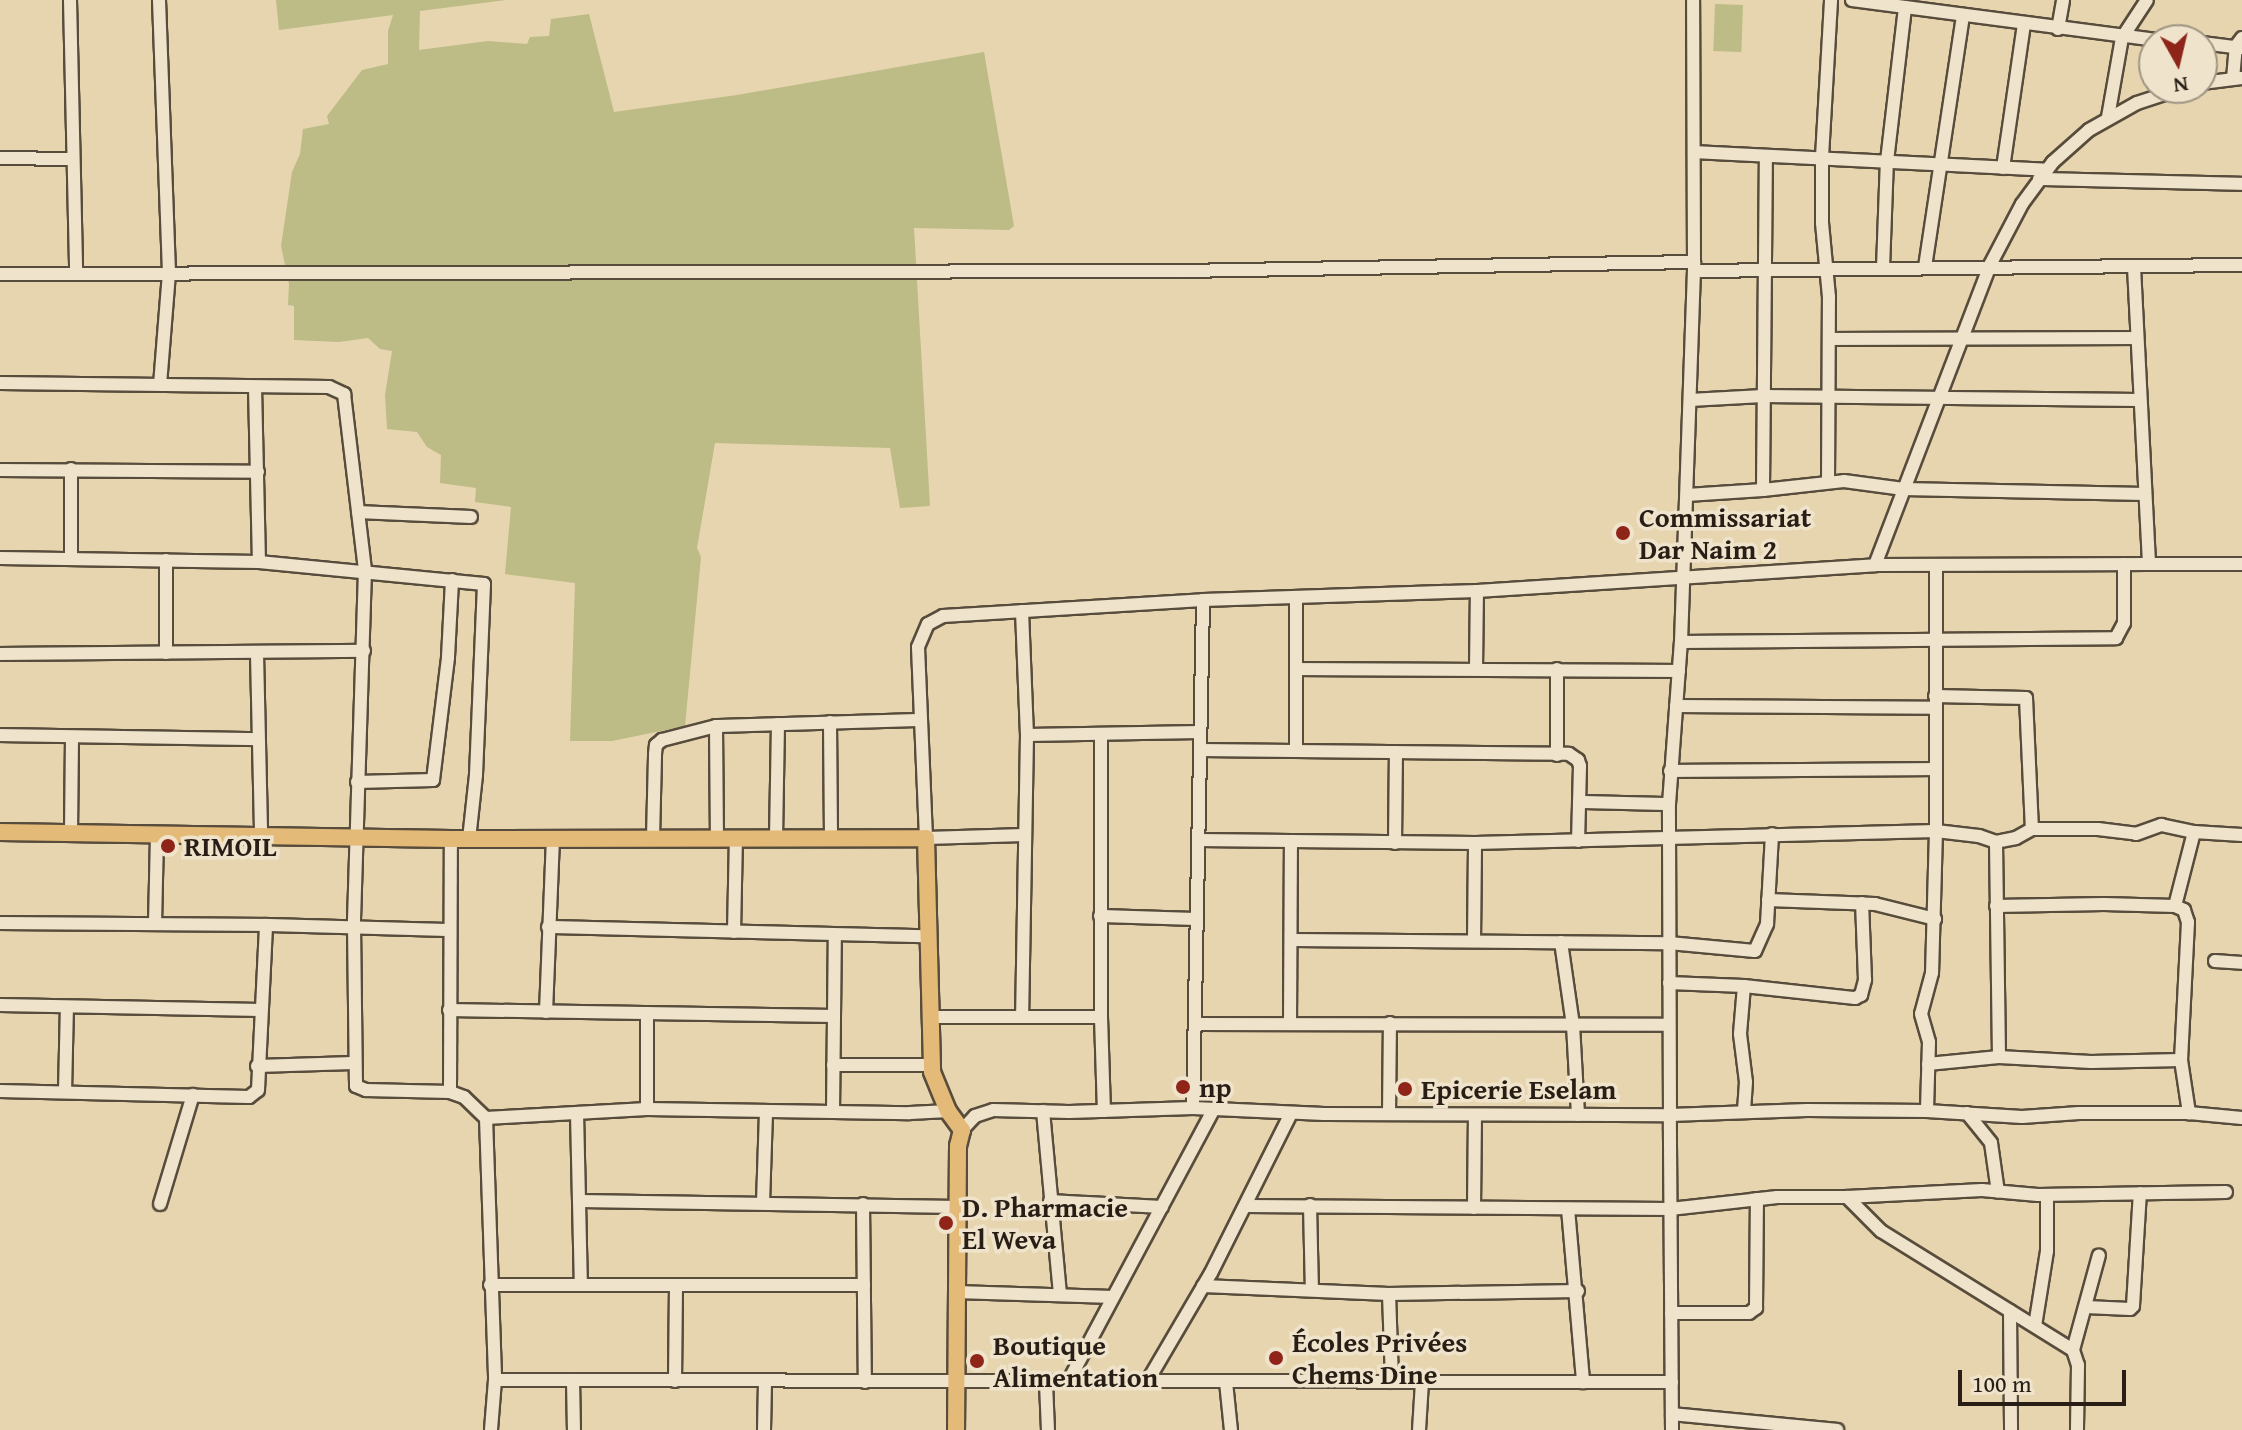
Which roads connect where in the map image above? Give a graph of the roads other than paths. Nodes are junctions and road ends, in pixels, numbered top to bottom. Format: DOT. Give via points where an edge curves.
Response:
graph roads {
  1 [pos="70,0"];
  2 [pos="159,0"];
  3 [pos="1693,0"];
  4 [pos="1831,0"];
  5 [pos="1852,0"];
  6 [pos="2063,0"];
  7 [pos="2147,0"];
  8 [pos="1911,5"];
  9 [pos="1963,15"];
  10 [pos="2024,24"];
  11 [pos="2058,29"];
  12 [pos="2122,38"];
  13 [pos="2138,39"];
  14 [pos="2218,43"];
  15 [pos="2240,44"];
  16 [pos="2238,79"];
  17 [pos="2218,81"];
  18 [pos="2142,104"];
  19 [pos="2108,117"];
  20 [pos="1694,152"];
  21 [pos="1766,156"];
  22 [pos="1822,157"];
  23 [pos="0,158"];
  24 [pos="73,159"];
  25 [pos="1887,161"];
  26 [pos="1940,164"];
  27 [pos="2003,168"];
  28 [pos="2043,174"];
  29 [pos="2242,184"];
  30 [pos="1990,265"];
  31 [pos="2242,265"];
  32 [pos="1694,266"];
  33 [pos="1925,267"];
  34 [pos="2134,267"];
  35 [pos="1883,268"];
  36 [pos="1826,269"];
  37 [pos="1764,270"];
  38 [pos="169,273"];
  39 [pos="0,274"];
  40 [pos="76,274"];
  41 [pos="1963,338"];
  42 [pos="2136,338"];
  43 [pos="1829,339"];
  44 [pos="0,383"];
  45 [pos="160,385"];
  46 [pos="255,387"];
  47 [pos="1763,396"];
  48 [pos="1829,399"];
  49 [pos="1690,400"];
  50 [pos="1939,400"];
  51 [pos="2139,400"];
  52 [pos="71,469"];
  53 [pos="0,470"];
  54 [pos="258,472"];
  55 [pos="1828,482"];
  56 [pos="1903,489"];
  57 [pos="1763,490"];
  58 [pos="2145,494"];
  59 [pos="1687,495"];
  60 [pos="358,512"];
  61 [pos="471,517"];
  62 [pos="0,558"];
  63 [pos="71,559"];
  64 [pos="166,560"];
  65 [pos="259,562"];
  66 [pos="2124,564"];
  67 [pos="2149,564"];
  68 [pos="2242,564"];
  69 [pos="1875,565"];
  70 [pos="1936,567"];
  71 [pos="365,570"];
  72 [pos="1682,579"];
  73 [pos="452,580"];
  74 [pos="1477,591"];
  75 [pos="1296,597"];
  76 [pos="1203,600"];
  77 [pos="1022,611"];
  78 [pos="1935,639"];
  79 [pos="1681,642"];
  80 [pos="364,651"];
  81 [pos="166,653"];
  82 [pos="0,654"];
  83 [pos="257,654"];
  84 [pos="1296,669"];
  85 [pos="1476,669"];
  86 [pos="1557,669"];
  87 [pos="1679,671"];
  88 [pos="1935,702"];
  89 [pos="1676,706"];
  90 [pos="920,720"];
  91 [pos="830,722"];
  92 [pos="778,724"];
  93 [pos="716,726"];
  94 [pos="1200,732"];
  95 [pos="1101,734"];
  96 [pos="0,735"];
  97 [pos="1027,735"];
  98 [pos="72,737"];
  99 [pos="257,739"];
  100 [pos="1200,750"];
  101 [pos="1296,751"];
  102 [pos="1396,752"];
  103 [pos="1557,755"];
  104 [pos="1935,769"];
  105 [pos="1670,771"];
  106 [pos="357,782"];
  107 [pos="1579,802"];
  108 [pos="1669,804"];
  109 [pos="2032,829"];
  110 [pos="1936,831"];
  111 [pos="0,832"];
  112 [pos="2194,832"];
  113 [pos="71,833"];
  114 [pos="1772,834"];
  115 [pos="157,835"];
  116 [pos="1024,835"];
  117 [pos="2242,835"];
  118 [pos="261,836"];
  119 [pos="356,837"];
  120 [pos="653,838"];
  121 [pos="717,838"];
  122 [pos="736,838"];
  123 [pos="776,838"];
  124 [pos="831,838"];
  125 [pos="926,838"];
  126 [pos="1671,838"];
  127 [pos="451,839"];
  128 [pos="469,839"];
  129 [pos="553,839"];
  130 [pos="1198,840"];
  131 [pos="1578,841"];
  132 [pos="1291,842"];
  133 [pos="1996,842"];
  134 [pos="1395,843"];
  135 [pos="1475,843"];
  136 [pos="1768,900"];
  137 [pos="1862,903"];
  138 [pos="1996,906"];
  139 [pos="2175,906"];
  140 [pos="1100,916"];
  141 [pos="1197,919"];
  142 [pos="1935,919"];
  143 [pos="0,923"];
  144 [pos="155,924"];
  145 [pos="266,925"];
  146 [pos="354,925"];
  147 [pos="548,927"];
  148 [pos="450,930"];
  149 [pos="734,932"];
  150 [pos="835,935"];
  151 [pos="929,936"];
  152 [pos="1293,940"];
  153 [pos="1474,941"];
  154 [pos="1561,942"];
  155 [pos="1669,943"];
  156 [pos="2215,961"];
  157 [pos="2242,963"];
  158 [pos="1669,983"];
  159 [pos="1744,986"];
  160 [pos="0,1005"];
  161 [pos="67,1007"];
  162 [pos="261,1010"];
  163 [pos="449,1010"];
  164 [pos="546,1012"];
  165 [pos="647,1013"];
  166 [pos="834,1016"];
  167 [pos="931,1017"];
  168 [pos="1022,1017"];
  169 [pos="1101,1017"];
  170 [pos="1290,1023"];
  171 [pos="1390,1023"];
  172 [pos="1195,1024"];
  173 [pos="1573,1025"];
  174 [pos="1669,1025"];
  175 [pos="1999,1057"];
  176 [pos="2181,1060"];
  177 [pos="353,1063"];
  178 [pos="1928,1064"];
  179 [pos="833,1065"];
  180 [pos="932,1065"];
  181 [pos="257,1066"];
  182 [pos="0,1091"];
  183 [pos="65,1092"];
  184 [pos="450,1092"];
  185 [pos="193,1095"];
  186 [pos="1193,1108"];
  187 [pos="647,1109"];
  188 [pos="1213,1110"];
  189 [pos="766,1111"];
  190 [pos="948,1111"];
  191 [pos="1043,1111"];
  192 [pos="1104,1111"];
  193 [pos="1927,1111"];
  194 [pos="833,1112"];
  195 [pos="1744,1112"];
  196 [pos="577,1113"];
  197 [pos="1291,1113"];
  198 [pos="1967,1113"];
  199 [pos="2189,1113"];
  200 [pos="1389,1114"];
  201 [pos="1475,1115"];
  202 [pos="1578,1115"];
  203 [pos="1670,1115"];
  204 [pos="486,1118"];
  205 [pos="2242,1118"];
  206 [pos="962,1130"];
  207 [pos="1998,1192"];
  208 [pos="2226,1192"];
  209 [pos="2140,1193"];
  210 [pos="2047,1195"];
  211 [pos="1847,1197"];
  212 [pos="1757,1199"];
  213 [pos="580,1201"];
  214 [pos="1050,1201"];
  215 [pos="763,1203"];
  216 [pos="160,1204"];
  217 [pos="863,1204"];
  218 [pos="1310,1205"];
  219 [pos="1246,1206"];
  220 [pos="958,1207"];
  221 [pos="1162,1207"];
  222 [pos="1474,1208"];
  223 [pos="1568,1209"];
  224 [pos="1670,1209"];
  225 [pos="2099,1255"];
  226 [pos="581,1284"];
  227 [pos="490,1285"];
  228 [pos="676,1285"];
  229 [pos="864,1285"];
  230 [pos="1203,1286"];
  231 [pos="1312,1290"];
  232 [pos="1578,1291"];
  233 [pos="956,1292"];
  234 [pos="1060,1293"];
  235 [pos="1389,1294"];
  236 [pos="1113,1297"];
  237 [pos="2086,1307"];
  238 [pos="2010,1311"];
  239 [pos="1671,1313"];
  240 [pos="2035,1326"];
  241 [pos="2073,1350"];
  242 [pos="495,1380"];
  243 [pos="573,1380"];
  244 [pos="675,1381"];
  245 [pos="765,1381"];
  246 [pos="865,1382"];
  247 [pos="1068,1382"];
  248 [pos="1147,1382"];
  249 [pos="1226,1382"];
  250 [pos="1392,1382"];
  251 [pos="1422,1382"];
  252 [pos="1583,1382"];
  253 [pos="1672,1382"];
  254 [pos="957,1383"];
  255 [pos="1046,1383"];
  256 [pos="1672,1414"];
  257 [pos="1747,1425"];
  258 [pos="491,1430"];
  259 [pos="574,1430"];
  260 [pos="764,1430"];
  261 [pos="956,1430"];
  262 [pos="1048,1430"];
  263 [pos="1231,1430"];
  264 [pos="1419,1430"];
  265 [pos="1672,1430"];
  266 [pos="1837,1430"];
  267 [pos="2011,1430"];
  268 [pos="2077,1430"];
  1 -- 24 [label="street"];
  2 -- 38 [label="street"];
  3 -- 20 [label="street"];
  4 -- 22 [label="street"];
  5 -- 8 [label="street"];
  6 -- 11 [label="street"];
  7 -- 12 [label="street"];
  8 -- 9 [label="street"];
  8 -- 25 [label="street"];
  9 -- 10 [label="street"];
  9 -- 26 [label="street"];
  10 -- 11 [label="street"];
  10 -- 27 [label="street"];
  11 -- 12 [label="street"];
  12 -- 13 [label="street"];
  12 -- 19 [label="street"];
  14 -- 15 [label="street"];
  15 -- 16 [label="street"];
  16 -- 17 [label="street"];
  18 -- 19 [label="street"];
  19 -- 28 [label="street"];
  20 -- 21 [label="street"];
  20 -- 32 [label="street"];
  21 -- 22 [label="street"];
  21 -- 37 [label="street"];
  22 -- 25 [label="street"];
  22 -- 36 [label="street"];
  23 -- 24 [label="street"];
  24 -- 40 [label="street"];
  25 -- 26 [label="street"];
  25 -- 35 [label="street"];
  26 -- 27 [label="street"];
  26 -- 33 [label="street"];
  27 -- 28 [label="street"];
  28 -- 29 [label="street"];
  28 -- 30 [label="street"];
  30 -- 33 [label="street"];
  30 -- 34 [label="street"];
  30 -- 41 [label="street"];
  31 -- 34 [label="street"];
  32 -- 37 [label="street"];
  32 -- 38 [label="street"];
  32 -- 49 [label="street"];
  33 -- 35 [label="street"];
  34 -- 42 [label="street"];
  35 -- 36 [label="street"];
  36 -- 37 [label="street"];
  36 -- 43 [label="street"];
  37 -- 47 [label="street"];
  38 -- 40 [label="street"];
  38 -- 45 [label="street"];
  39 -- 40 [label="street"];
  41 -- 42 [label="street"];
  41 -- 43 [label="street"];
  41 -- 50 [label="street"];
  42 -- 51 [label="street"];
  43 -- 48 [label="street"];
  44 -- 45 [label="street"];
  45 -- 46 [label="street"];
  46 -- 54 [label="street"];
  46 -- 60 [label="street" via="329,387 344,394"];
  47 -- 48 [label="street"];
  47 -- 49 [label="street"];
  47 -- 57 [label="street"];
  48 -- 50 [label="street"];
  48 -- 55 [label="street"];
  49 -- 59 [label="street"];
  50 -- 51 [label="street"];
  50 -- 56 [label="street"];
  51 -- 58 [label="street"];
  52 -- 53 [label="street"];
  52 -- 54 [label="street"];
  52 -- 63 [label="street"];
  54 -- 65 [label="street"];
  55 -- 56 [label="street"];
  55 -- 57 [label="street"];
  56 -- 58 [label="street"];
  56 -- 69 [label="street"];
  57 -- 59 [label="street"];
  58 -- 67 [label="street"];
  59 -- 72 [label="street"];
  60 -- 61 [label="street"];
  60 -- 71 [label="street"];
  62 -- 63 [label="street"];
  63 -- 64 [label="street"];
  64 -- 65 [label="street"];
  64 -- 81 [label="street"];
  65 -- 71 [label="street"];
  66 -- 67 [label="street"];
  66 -- 70 [label="street"];
  66 -- 78 [label="street" via="2124,623 2116,638"];
  67 -- 68 [label="street"];
  69 -- 70 [label="street"];
  69 -- 72 [label="street"];
  70 -- 78 [label="street"];
  71 -- 73 [label="street"];
  71 -- 80 [label="street"];
  72 -- 74 [label="street"];
  72 -- 79 [label="street"];
  73 -- 106 [label="street" via="433,780"];
  73 -- 128 [label="street" via="479,583 486,589"];
  74 -- 75 [label="street"];
  74 -- 85 [label="street"];
  75 -- 76 [label="street"];
  75 -- 84 [label="street"];
  76 -- 77 [label="street"];
  76 -- 94 [label="street"];
  77 -- 90 [label="street" via="943,616 928,624 918,647"];
  77 -- 97 [label="street"];
  78 -- 79 [label="street"];
  78 -- 88 [label="street"];
  79 -- 87 [label="street"];
  80 -- 83 [label="street"];
  80 -- 106 [label="street"];
  81 -- 82 [label="street"];
  81 -- 83 [label="street"];
  83 -- 99 [label="street"];
  84 -- 85 [label="street"];
  84 -- 101 [label="street"];
  85 -- 86 [label="street"];
  86 -- 87 [label="street"];
  86 -- 103 [label="street"];
  87 -- 89 [label="street"];
  88 -- 89 [label="street"];
  88 -- 104 [label="street"];
  88 -- 109 [label="street" via="2026,698"];
  89 -- 105 [label="street"];
  90 -- 91 [label="street"];
  90 -- 125 [label="street"];
  91 -- 92 [label="street"];
  91 -- 124 [label="street"];
  92 -- 93 [label="street"];
  92 -- 123 [label="street"];
  93 -- 120 [label="street" via="656,745"];
  93 -- 121 [label="street"];
  94 -- 95 [label="street"];
  94 -- 100 [label="street"];
  95 -- 97 [label="street"];
  95 -- 140 [label="street"];
  96 -- 98 [label="street"];
  97 -- 116 [label="street"];
  98 -- 99 [label="street"];
  98 -- 113 [label="street"];
  99 -- 118 [label="street"];
  100 -- 101 [label="street"];
  100 -- 130 [label="street"];
  101 -- 102 [label="street"];
  102 -- 103 [label="street"];
  102 -- 134 [label="street"];
  103 -- 107 [label="street" via="1578,760"];
  104 -- 105 [label="street"];
  104 -- 110 [label="street"];
  105 -- 108 [label="street"];
  106 -- 119 [label="street"];
  107 -- 108 [label="street"];
  107 -- 131 [label="street"];
  108 -- 126 [label="street"];
  109 -- 112 [label="street" via="2136,834 2161,825"];
  109 -- 133 [label="street"];
  110 -- 114 [label="street"];
  110 -- 133 [label="street"];
  110 -- 142 [label="street"];
  111 -- 113 [label="main road"];
  112 -- 117 [label="street"];
  112 -- 139 [label="street"];
  113 -- 115 [label="main road"];
  114 -- 126 [label="street"];
  114 -- 136 [label="street"];
  115 -- 118 [label="main road"];
  115 -- 144 [label="street"];
  116 -- 125 [label="street"];
  116 -- 168 [label="street"];
  118 -- 119 [label="main road"];
  119 -- 127 [label="main road"];
  119 -- 146 [label="street"];
  120 -- 121 [label="main road"];
  120 -- 129 [label="main road"];
  121 -- 122 [label="main road"];
  122 -- 123 [label="main road"];
  122 -- 149 [label="street"];
  123 -- 124 [label="main road"];
  124 -- 125 [label="main road"];
  125 -- 151 [label="main road"];
  126 -- 131 [label="street"];
  126 -- 155 [label="street"];
  127 -- 128 [label="main road"];
  127 -- 148 [label="street"];
  128 -- 129 [label="main road"];
  129 -- 147 [label="street"];
  130 -- 132 [label="street"];
  130 -- 141 [label="street"];
  131 -- 135 [label="street"];
  132 -- 134 [label="street"];
  132 -- 152 [label="street"];
  133 -- 138 [label="street"];
  134 -- 135 [label="street"];
  135 -- 153 [label="street"];
  136 -- 137 [label="street"];
  136 -- 155 [label="street" via="1767,924 1755,951"];
  137 -- 142 [label="street"];
  137 -- 159 [label="street" via="1861,995"];
  138 -- 139 [label="street"];
  138 -- 175 [label="street"];
  139 -- 176 [label="street" via="2184,910 2188,922"];
  140 -- 141 [label="street"];
  140 -- 169 [label="street"];
  141 -- 172 [label="street"];
  142 -- 178 [label="street" via="1932,973 1921,1014 1929,1042"];
  143 -- 144 [label="street"];
  144 -- 145 [label="street"];
  145 -- 146 [label="street"];
  145 -- 162 [label="street"];
  146 -- 148 [label="street"];
  146 -- 177 [label="street"];
  147 -- 149 [label="street"];
  147 -- 164 [label="street"];
  148 -- 163 [label="street"];
  149 -- 150 [label="street"];
  150 -- 151 [label="street"];
  150 -- 166 [label="street"];
  151 -- 167 [label="main road"];
  152 -- 153 [label="street"];
  152 -- 170 [label="street"];
  153 -- 154 [label="street"];
  154 -- 155 [label="street"];
  154 -- 173 [label="street"];
  155 -- 158 [label="street"];
  156 -- 157 [label="street"];
  158 -- 159 [label="street"];
  158 -- 174 [label="street"];
  159 -- 195 [label="street"];
  160 -- 161 [label="street"];
  161 -- 162 [label="street"];
  161 -- 183 [label="street"];
  162 -- 181 [label="street"];
  163 -- 164 [label="street"];
  163 -- 184 [label="street"];
  164 -- 165 [label="street"];
  165 -- 166 [label="street"];
  165 -- 187 [label="street"];
  166 -- 179 [label="street"];
  167 -- 168 [label="street"];
  167 -- 180 [label="main road"];
  168 -- 169 [label="street"];
  169 -- 192 [label="street"];
  170 -- 171 [label="street"];
  170 -- 172 [label="street"];
  171 -- 173 [label="street"];
  171 -- 200 [label="street"];
  172 -- 186 [label="street"];
  173 -- 174 [label="street"];
  173 -- 202 [label="street"];
  174 -- 203 [label="street"];
  175 -- 176 [label="street" via="2107,1063"];
  175 -- 178 [label="street"];
  176 -- 199 [label="street"];
  177 -- 181 [label="street"];
  177 -- 184 [label="street" via="356,1086 366,1090"];
  178 -- 193 [label="street"];
  179 -- 180 [label="street"];
  179 -- 194 [label="street"];
  180 -- 190 [label="main road"];
  181 -- 185 [label="street" via="255,1094"];
  182 -- 183 [label="street"];
  183 -- 185 [label="street"];
  184 -- 204 [label="street" via="464,1097"];
  185 -- 216 [label="street"];
  186 -- 188 [label="street"];
  186 -- 192 [label="street"];
  187 -- 189 [label="street"];
  187 -- 196 [label="street"];
  188 -- 197 [label="street"];
  188 -- 221 [label="street"];
  189 -- 194 [label="street"];
  189 -- 215 [label="street"];
  190 -- 194 [label="street"];
  190 -- 206 [label="main road"];
  191 -- 192 [label="street"];
  191 -- 206 [label="street" via="993,1110 975,1116"];
  191 -- 214 [label="street"];
  193 -- 195 [label="street"];
  193 -- 198 [label="street"];
  195 -- 203 [label="street"];
  196 -- 204 [label="street"];
  196 -- 213 [label="street"];
  197 -- 200 [label="street"];
  197 -- 219 [label="street"];
  198 -- 199 [label="street"];
  198 -- 207 [label="street" via="1991,1143"];
  199 -- 205 [label="street"];
  200 -- 201 [label="street"];
  201 -- 202 [label="street"];
  201 -- 222 [label="street"];
  202 -- 203 [label="street"];
  203 -- 224 [label="street"];
  204 -- 227 [label="street"];
  206 -- 220 [label="main road"];
  207 -- 210 [label="street"];
  207 -- 211 [label="street"];
  208 -- 209 [label="street"];
  209 -- 210 [label="street"];
  209 -- 237 [label="street" via="2133,1306"];
  210 -- 240 [label="street" via="2047,1251"];
  211 -- 212 [label="street"];
  211 -- 238 [label="street" via="1881,1231"];
  212 -- 224 [label="street"];
  212 -- 239 [label="street" via="1756,1308 1749,1313"];
  213 -- 215 [label="street"];
  213 -- 226 [label="street"];
  214 -- 221 [label="street"];
  214 -- 234 [label="street"];
  215 -- 217 [label="street"];
  217 -- 220 [label="street"];
  217 -- 229 [label="street"];
  218 -- 219 [label="street"];
  218 -- 222 [label="street"];
  218 -- 231 [label="street"];
  219 -- 230 [label="street"];
  220 -- 233 [label="main road"];
  221 -- 236 [label="street"];
  222 -- 223 [label="street"];
  223 -- 224 [label="street"];
  223 -- 232 [label="street"];
  224 -- 239 [label="street"];
  225 -- 237 [label="street"];
  226 -- 227 [label="street"];
  226 -- 228 [label="street"];
  227 -- 242 [label="street"];
  228 -- 229 [label="street"];
  228 -- 244 [label="street"];
  229 -- 246 [label="street"];
  230 -- 231 [label="street"];
  230 -- 248 [label="street"];
  231 -- 235 [label="street"];
  232 -- 235 [label="street"];
  232 -- 252 [label="street"];
  233 -- 234 [label="street"];
  233 -- 254 [label="main road"];
  234 -- 236 [label="street"];
  235 -- 250 [label="street"];
  236 -- 247 [label="street"];
  237 -- 241 [label="street"];
  238 -- 240 [label="street"];
  238 -- 267 [label="street"];
  239 -- 253 [label="street"];
  240 -- 241 [label="street"];
  241 -- 268 [label="street" via="2078,1365"];
  242 -- 243 [label="street"];
  242 -- 258 [label="street"];
  243 -- 244 [label="street"];
  243 -- 259 [label="street"];
  244 -- 245 [label="street"];
  245 -- 246 [label="street"];
  245 -- 260 [label="street"];
  246 -- 254 [label="street"];
  247 -- 248 [label="street"];
  247 -- 255 [label="street"];
  248 -- 249 [label="street"];
  249 -- 250 [label="street"];
  249 -- 263 [label="street"];
  250 -- 251 [label="street"];
  251 -- 252 [label="street"];
  251 -- 264 [label="street"];
  252 -- 253 [label="street"];
  253 -- 256 [label="street"];
  254 -- 255 [label="street"];
  254 -- 261 [label="main road"];
  255 -- 262 [label="street"];
  256 -- 257 [label="street"];
  256 -- 265 [label="street"];
  257 -- 266 [label="street"];
}
